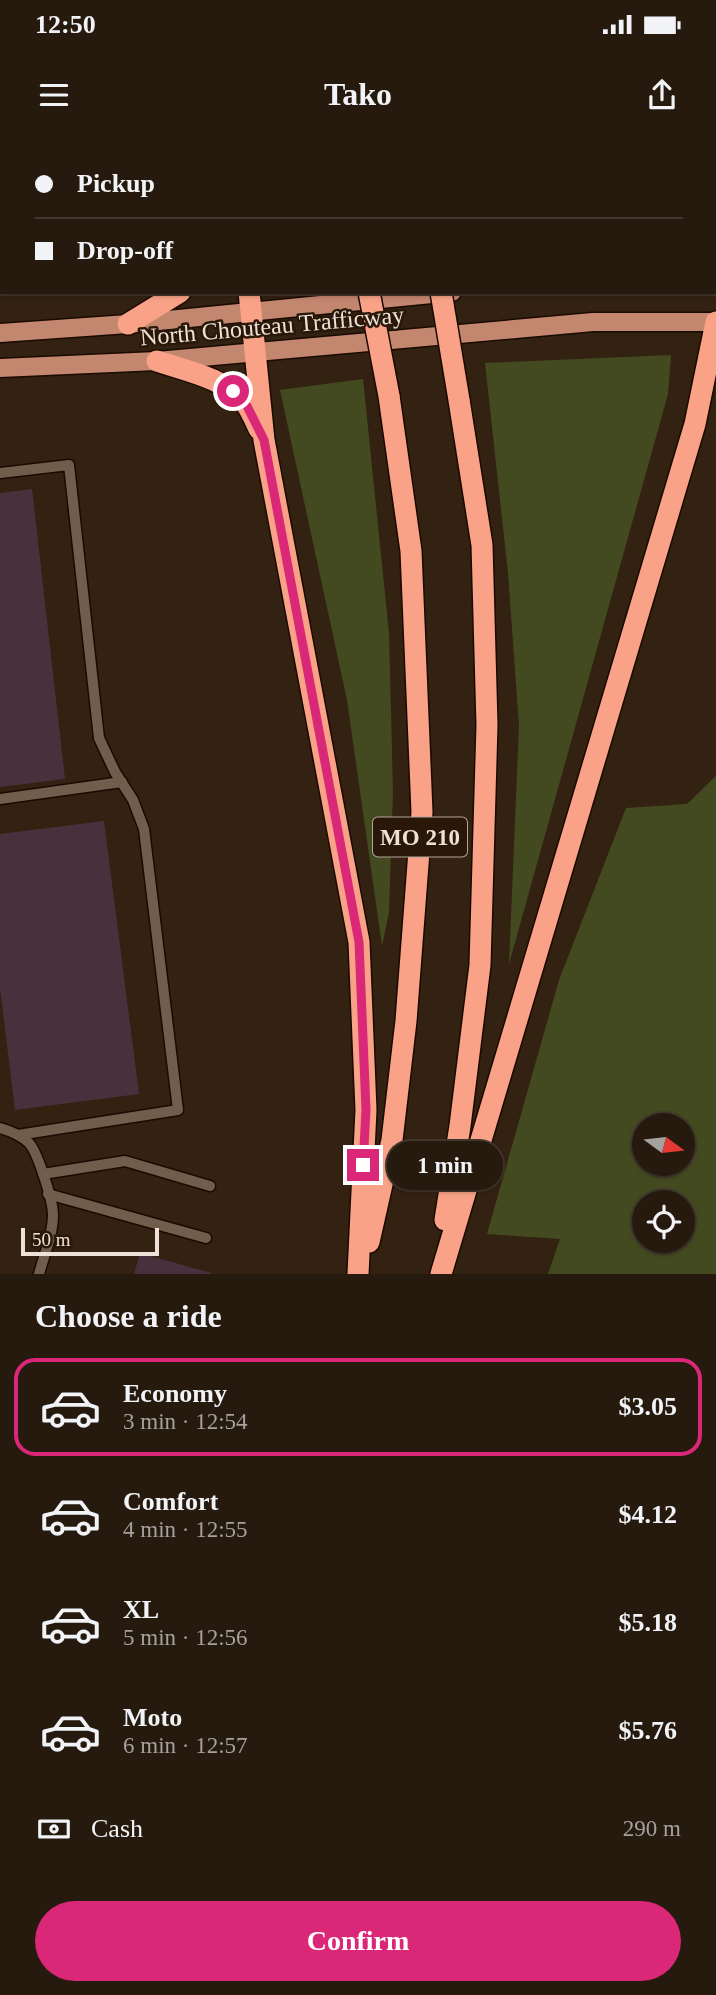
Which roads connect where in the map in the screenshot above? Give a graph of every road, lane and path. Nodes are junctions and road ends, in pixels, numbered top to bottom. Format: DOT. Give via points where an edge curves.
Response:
graph roads {
  1 [pos="177,294"];
  2 [pos="369,294"];
  3 [pos="412,294"];
  4 [pos="441,294"];
  5 [pos="250,302"];
  6 [pos="716,322"];
  7 [pos="128,324"];
  8 [pos="0,333"];
  9 [pos="256,353"];
  10 [pos="158,361"];
  11 [pos="0,368"];
  12 [pos="264,440"];
  13 [pos="0,473"];
  14 [pos="122,782"];
  15 [pos="0,799"];
  16 [pos="0,1128"];
  17 [pos="18,1135"];
  18 [pos="43,1174"];
  19 [pos="210,1186"];
  20 [pos="48,1194"];
  21 [pos="206,1238"];
  22 [pos="39,1274"];
  23 [pos="360,1274"];
  24 [pos="439,1274"];
  1 -- 7 [label="highway"];
  2 -- 23 [label="highway, MO 210, bridge" via="411,551 422,812 392,1140"];
  3 -- 5 [label="main road, North Chouteau Trafficway"];
  4 -- 24 [label="highway, MO 210, bridge" via="482,545 487,725 480,965"];
  5 -- 7 [label="main road, North Chouteau Trafficway"];
  5 -- 9 [label="highway"];
  6 -- 9 [label="main road, North Chouteau Trafficway" via="593,322"];
  6 -- 24 [label="highway" via="695,424"];
  7 -- 8 [label="main road, North Chouteau Trafficway"];
  9 -- 10 [label="main road, North Chouteau Trafficway"];
  9 -- 12 [label="highway"];
  10 -- 11 [label="main road, North Chouteau Trafficway"];
  10 -- 12 [label="highway" via="233,391 247,406"];
  12 -- 23 [label="highway" via="359,942 366,1110"];
  13 -- 14 [label="lane" via="69,465 99,738"];
  14 -- 15 [label="lane"];
  14 -- 17 [label="lane" via="144,829 178,1110"];
  16 -- 17 [label="lane"];
  17 -- 18 [label="lane" via="31,1145"];
  18 -- 19 [label="lane" via="125,1161"];
  18 -- 20 [label="lane"];
  20 -- 21 [label="lane"];
  20 -- 22 [label="lane" via="52,1229"];
}
